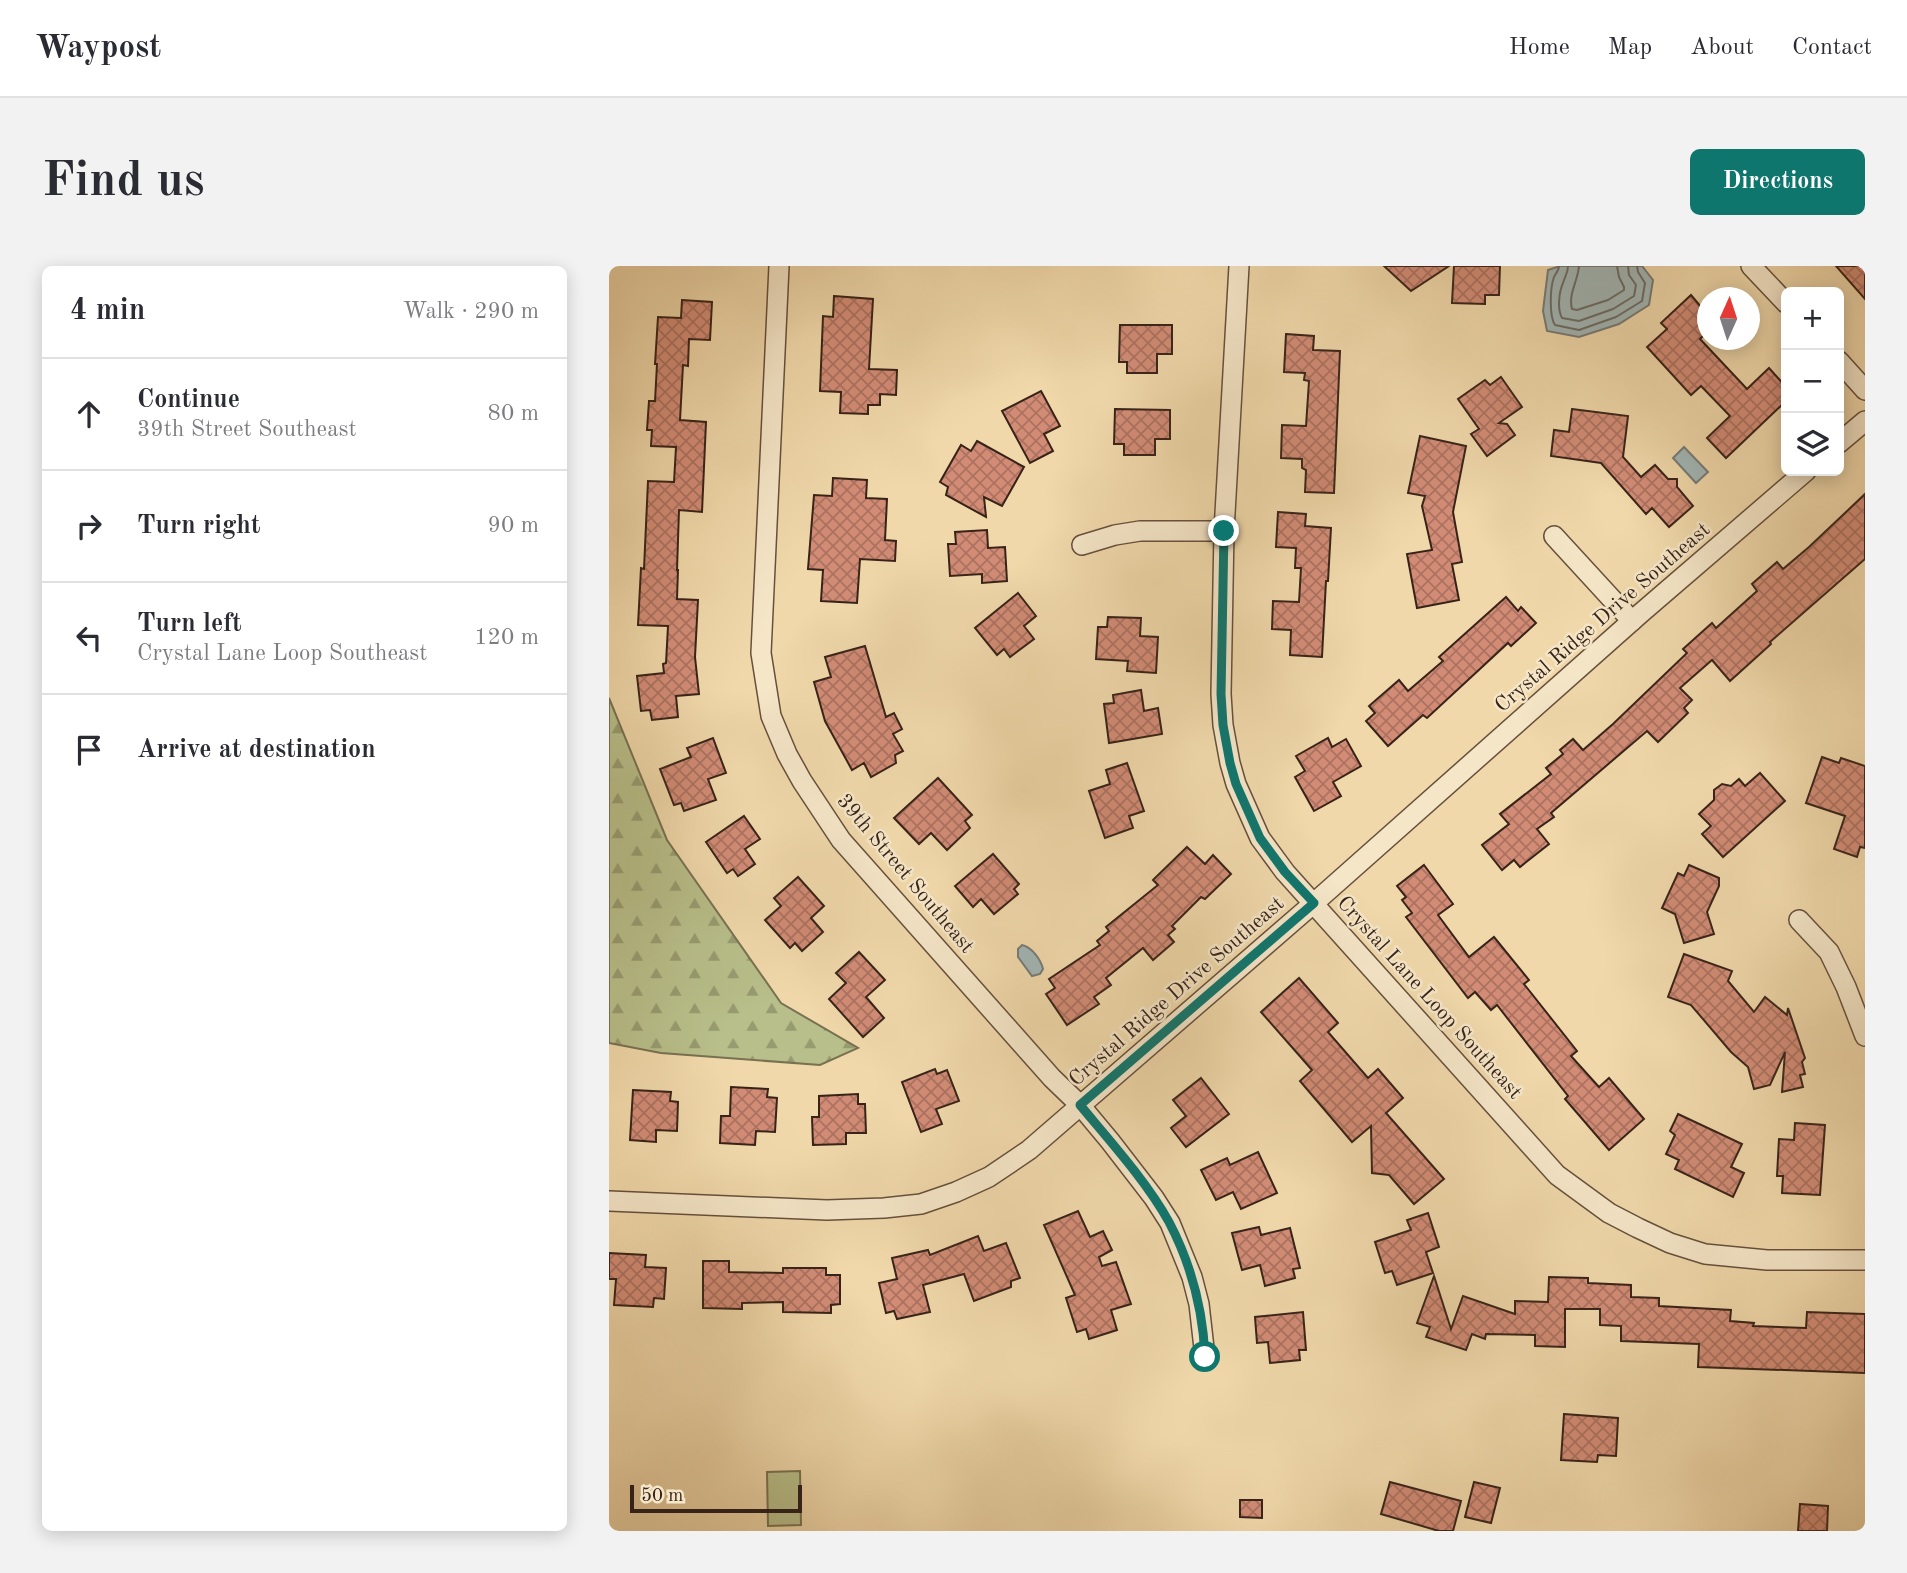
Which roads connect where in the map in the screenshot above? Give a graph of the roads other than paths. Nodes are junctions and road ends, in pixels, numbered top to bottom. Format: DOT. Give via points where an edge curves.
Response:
graph roads {
  1 [pos="779,266"];
  2 [pos="1239,266"];
  3 [pos="1751,266"];
  4 [pos="1781,298"];
  5 [pos="1844,367"];
  6 [pos="1865,390"];
  7 [pos="1865,421"];
  8 [pos="1844,439"];
  9 [pos="1801,476"];
  10 [pos="1224,531"];
  11 [pos="1554,536"];
  12 [pos="1082,545"];
  13 [pos="1632,621"];
  14 [pos="1314,903"];
  15 [pos="1799,920"];
  16 [pos="1865,1036"];
  17 [pos="1080,1105"];
  18 [pos="609,1201"];
  19 [pos="1865,1260"];
  20 [pos="1205,1357"];
  1 -- 17 [label="street, 39th Street Southeast" via="761,639 771,716 802,782 841,840"];
  2 -- 10 [label="street, Crystal Lane Loop Southeast"];
  3 -- 4 [label="street"];
  5 -- 6 [label="street"];
  7 -- 8 [label="street"];
  9 -- 13 [label="street, Crystal Ridge Drive Southeast"];
  10 -- 12 [label="street" via="1140,531"];
  10 -- 14 [label="street, Crystal Lane Loop Southeast" via="1221,694 1230,763 1260,838"];
  11 -- 13 [label="street"];
  13 -- 14 [label="street, Crystal Ridge Drive Southeast"];
  14 -- 17 [label="street, Crystal Ridge Drive Southeast"];
  14 -- 19 [label="street, Crystal Lane Loop Southeast" via="1557,1175 1609,1213 1670,1243 1705,1254 1767,1260"];
  15 -- 16 [label="street" via="1829,952"];
  17 -- 18 [label="street, Crystal Ridge Drive Southeast" via="1030,1150 989,1177 921,1204 827,1210"];
  17 -- 20 [label="street, 39th Street Southeast" via="1170,1223 1192,1277"];
}
